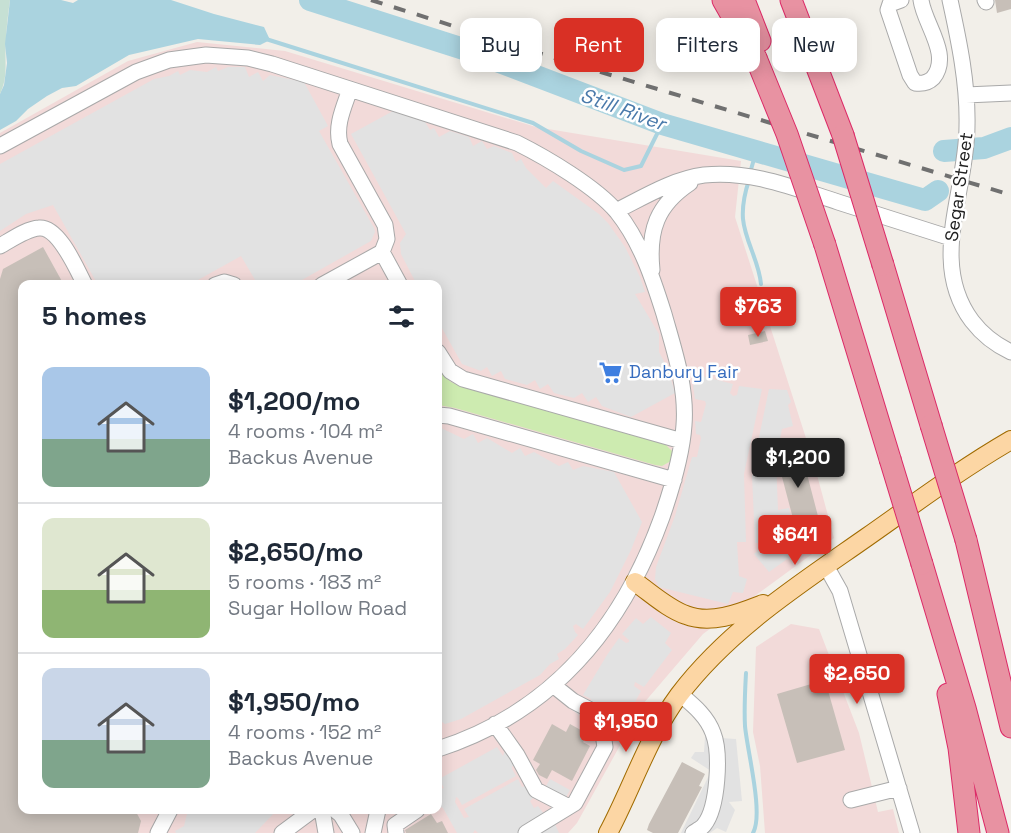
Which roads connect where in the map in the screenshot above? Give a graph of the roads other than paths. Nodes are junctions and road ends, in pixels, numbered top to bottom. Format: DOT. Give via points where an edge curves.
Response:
graph roads {
  1 [pos="723,0"];
  2 [pos="744,0"];
  3 [pos="791,0"];
  4 [pos="803,0"];
  5 [pos="901,0"];
  6 [pos="921,0"];
  7 [pos="950,0"];
  8 [pos="799,18"];
  9 [pos="808,18"];
  10 [pos="762,59"];
  11 [pos="822,72"];
  12 [pos="350,89"];
  13 [pos="1011,93"];
  14 [pos="966,94"];
  15 [pos="0,146"];
  16 [pos="705,176"];
  17 [pos="616,210"];
  18 [pos="951,238"];
  19 [pos="0,246"];
  20 [pos="381,252"];
  21 [pos="82,280"];
  22 [pos="331,280"];
  23 [pos="397,280"];
  24 [pos="653,282"];
  25 [pos="1011,352"];
  26 [pos="442,359"];
  27 [pos="442,415"];
  28 [pos="1011,440"];
  29 [pos="682,441"];
  30 [pos="674,480"];
  31 [pos="966,540"];
  32 [pos="922,564"];
  33 [pos="826,566"];
  34 [pos="635,582"];
  35 [pos="784,596"];
  36 [pos="553,685"];
  37 [pos="1011,690"];
  38 [pos="680,694"];
  39 [pos="495,724"];
  40 [pos="1011,727"];
  41 [pos="442,748"];
  42 [pos="899,788"];
  43 [pos="851,800"];
  44 [pos="567,806"];
  45 [pos="168,814"];
  46 [pos="308,814"];
  47 [pos="323,814"];
  48 [pos="340,814"];
  49 [pos="377,814"];
  50 [pos="411,814"];
  51 [pos="158,833"];
  52 [pos="282,833"];
  53 [pos="326,833"];
  54 [pos="352,833"];
  55 [pos="373,833"];
  56 [pos="396,833"];
  57 [pos="526,833"];
  58 [pos="608,833"];
  59 [pos="693,833"];
  60 [pos="912,833"];
  61 [pos="969,833"];
  62 [pos="998,833"];
  1 -- 10 [label="highway"];
  2 -- 10 [label="highway"];
  3 -- 8 [label="highway"];
  4 -- 9 [label="highway"];
  5 -- 6 [label="street" via="891,3 888,10 910,75 920,84 933,77 939,57"];
  7 -- 14 [label="street, Segar Street"];
  10 -- 32 [label="highway, bridge" via="825,245"];
  11 -- 31 [label="highway, bridge"];
  12 -- 15 [label="street" via="248,58 187,56 123,78"];
  12 -- 17 [label="street" via="517,143 584,184"];
  12 -- 20 [label="street" via="337,135 385,225 387,239"];
  13 -- 14 [label="street"];
  14 -- 18 [label="street, Segar Street" via="965,161"];
  16 -- 17 [label="street" via="670,185"];
  16 -- 18 [label="street" via="761,178"];
  16 -- 24 [label="street" via="678,191 659,212 651,252"];
  17 -- 24 [label="street" via="637,243"];
  18 -- 25 [label="street, Segar Street" via="952,276 965,311 991,340"];
  19 -- 21 [label="street" via="31,230 46,229 62,243"];
  20 -- 22 [label="street"];
  20 -- 23 [label="street"];
  24 -- 29 [label="street" via="680,370"];
  26 -- 29 [label="street" via="456,377"];
  27 -- 30 [label="street"];
  28 -- 33 [label="main road"];
  29 -- 30 [label="street"];
  30 -- 34 [label="street"];
  31 -- 37 [label="highway"];
  31 -- 40 [label="highway"];
  32 -- 61 [label="highway" via="959,748"];
  32 -- 62 [label="highway"];
  33 -- 35 [label="main road"];
  33 -- 42 [label="street" via="840,591"];
  34 -- 35 [label="main road" via="678,612 699,618 741,613"];
  34 -- 36 [label="street" via="592,646"];
  35 -- 38 [label="main road" via="732,637"];
  36 -- 39 [label="street"];
  36 -- 44 [label="street" via="600,715 604,747 576,802"];
  38 -- 58 [label="main road" via="656,731"];
  38 -- 59 [label="street" via="703,715 716,742 717,796 705,825"];
  39 -- 41 [label="street"];
  39 -- 44 [label="street" via="536,790"];
  42 -- 43 [label="street"];
  42 -- 60 [label="street"];
  44 -- 57 [label="street"];
  45 -- 51 [label="street"];
  46 -- 52 [label="street"];
  47 -- 53 [label="street"];
  48 -- 54 [label="street"];
  49 -- 55 [label="street"];
  50 -- 56 [label="street" via="395,825"];
}
